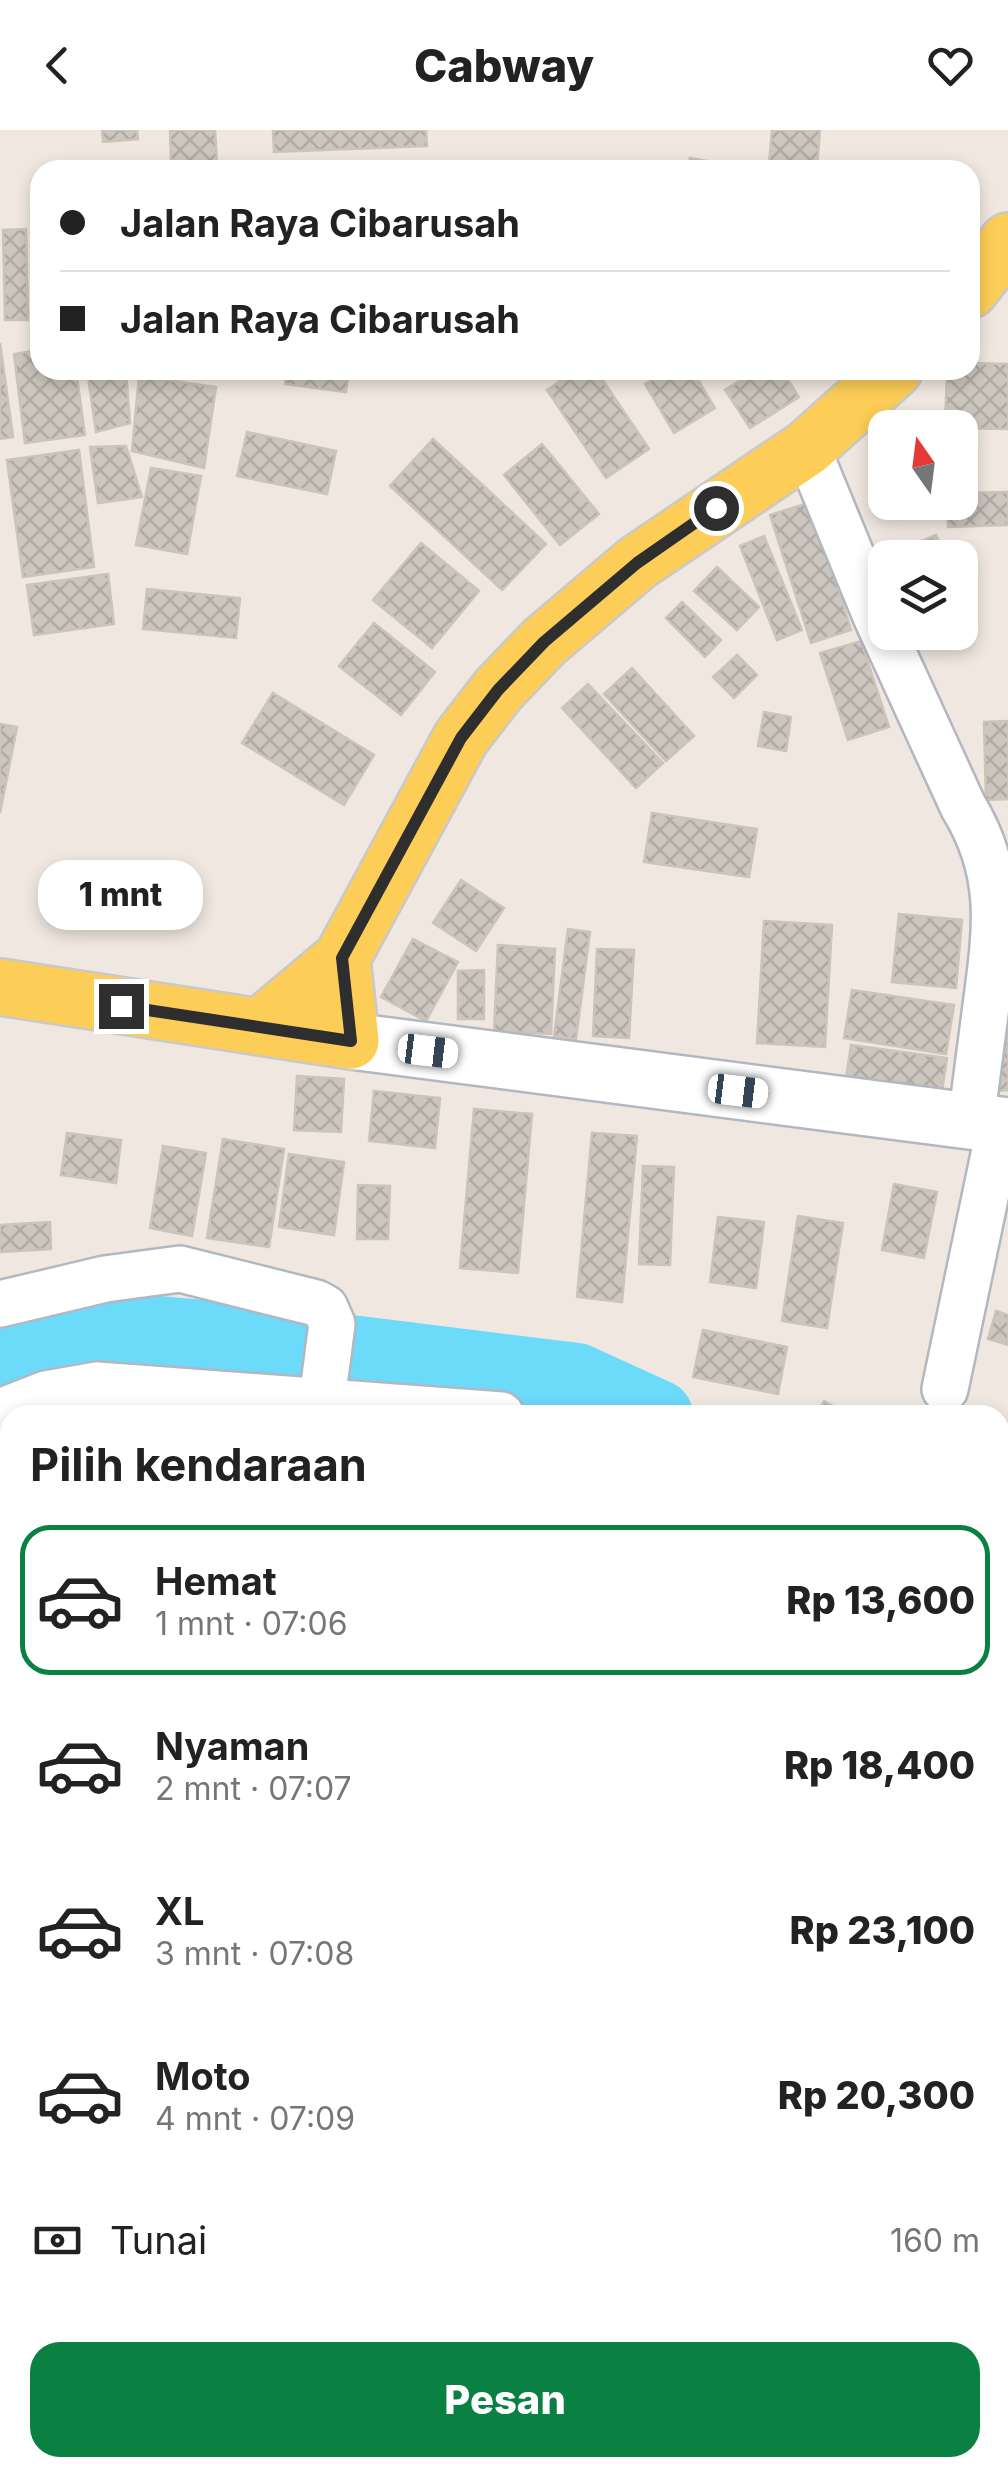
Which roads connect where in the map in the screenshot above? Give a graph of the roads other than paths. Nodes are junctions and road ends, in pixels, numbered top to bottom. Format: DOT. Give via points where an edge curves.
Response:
graph roads {
  1 [pos="1008,241"];
  2 [pos="980,277"];
  3 [pos="883,380"];
  4 [pos="806,448"];
  5 [pos="994,830"];
  6 [pos="342,958"];
  7 [pos="0,986"];
  8 [pos="261,1026"];
  9 [pos="351,1041"];
  10 [pos="993,1124"];
  11 [pos="0,1304"];
  12 [pos="324,1380"];
  13 [pos="945,1389"];
  14 [pos="18,1405"];
  15 [pos="450,1405"];
  1 -- 2 [label="main road"];
  3 -- 4 [label="main road"];
  4 -- 5 [label="street" via="963,806"];
  4 -- 6 [label="main road" via="637,563 498,690 461,738"];
  5 -- 10 [label="street"];
  6 -- 8 [label="main road"];
  6 -- 9 [label="main road"];
  7 -- 8 [label="main road"];
  8 -- 9 [label="main road"];
  9 -- 10 [label="street"];
  10 -- 13 [label="street"];
  11 -- 12 [label="street" via="106,1278 180,1269 325,1308 331,1316"];
  12 -- 14 [label="street" via="97,1386"];
  12 -- 15 [label="street"];
}
